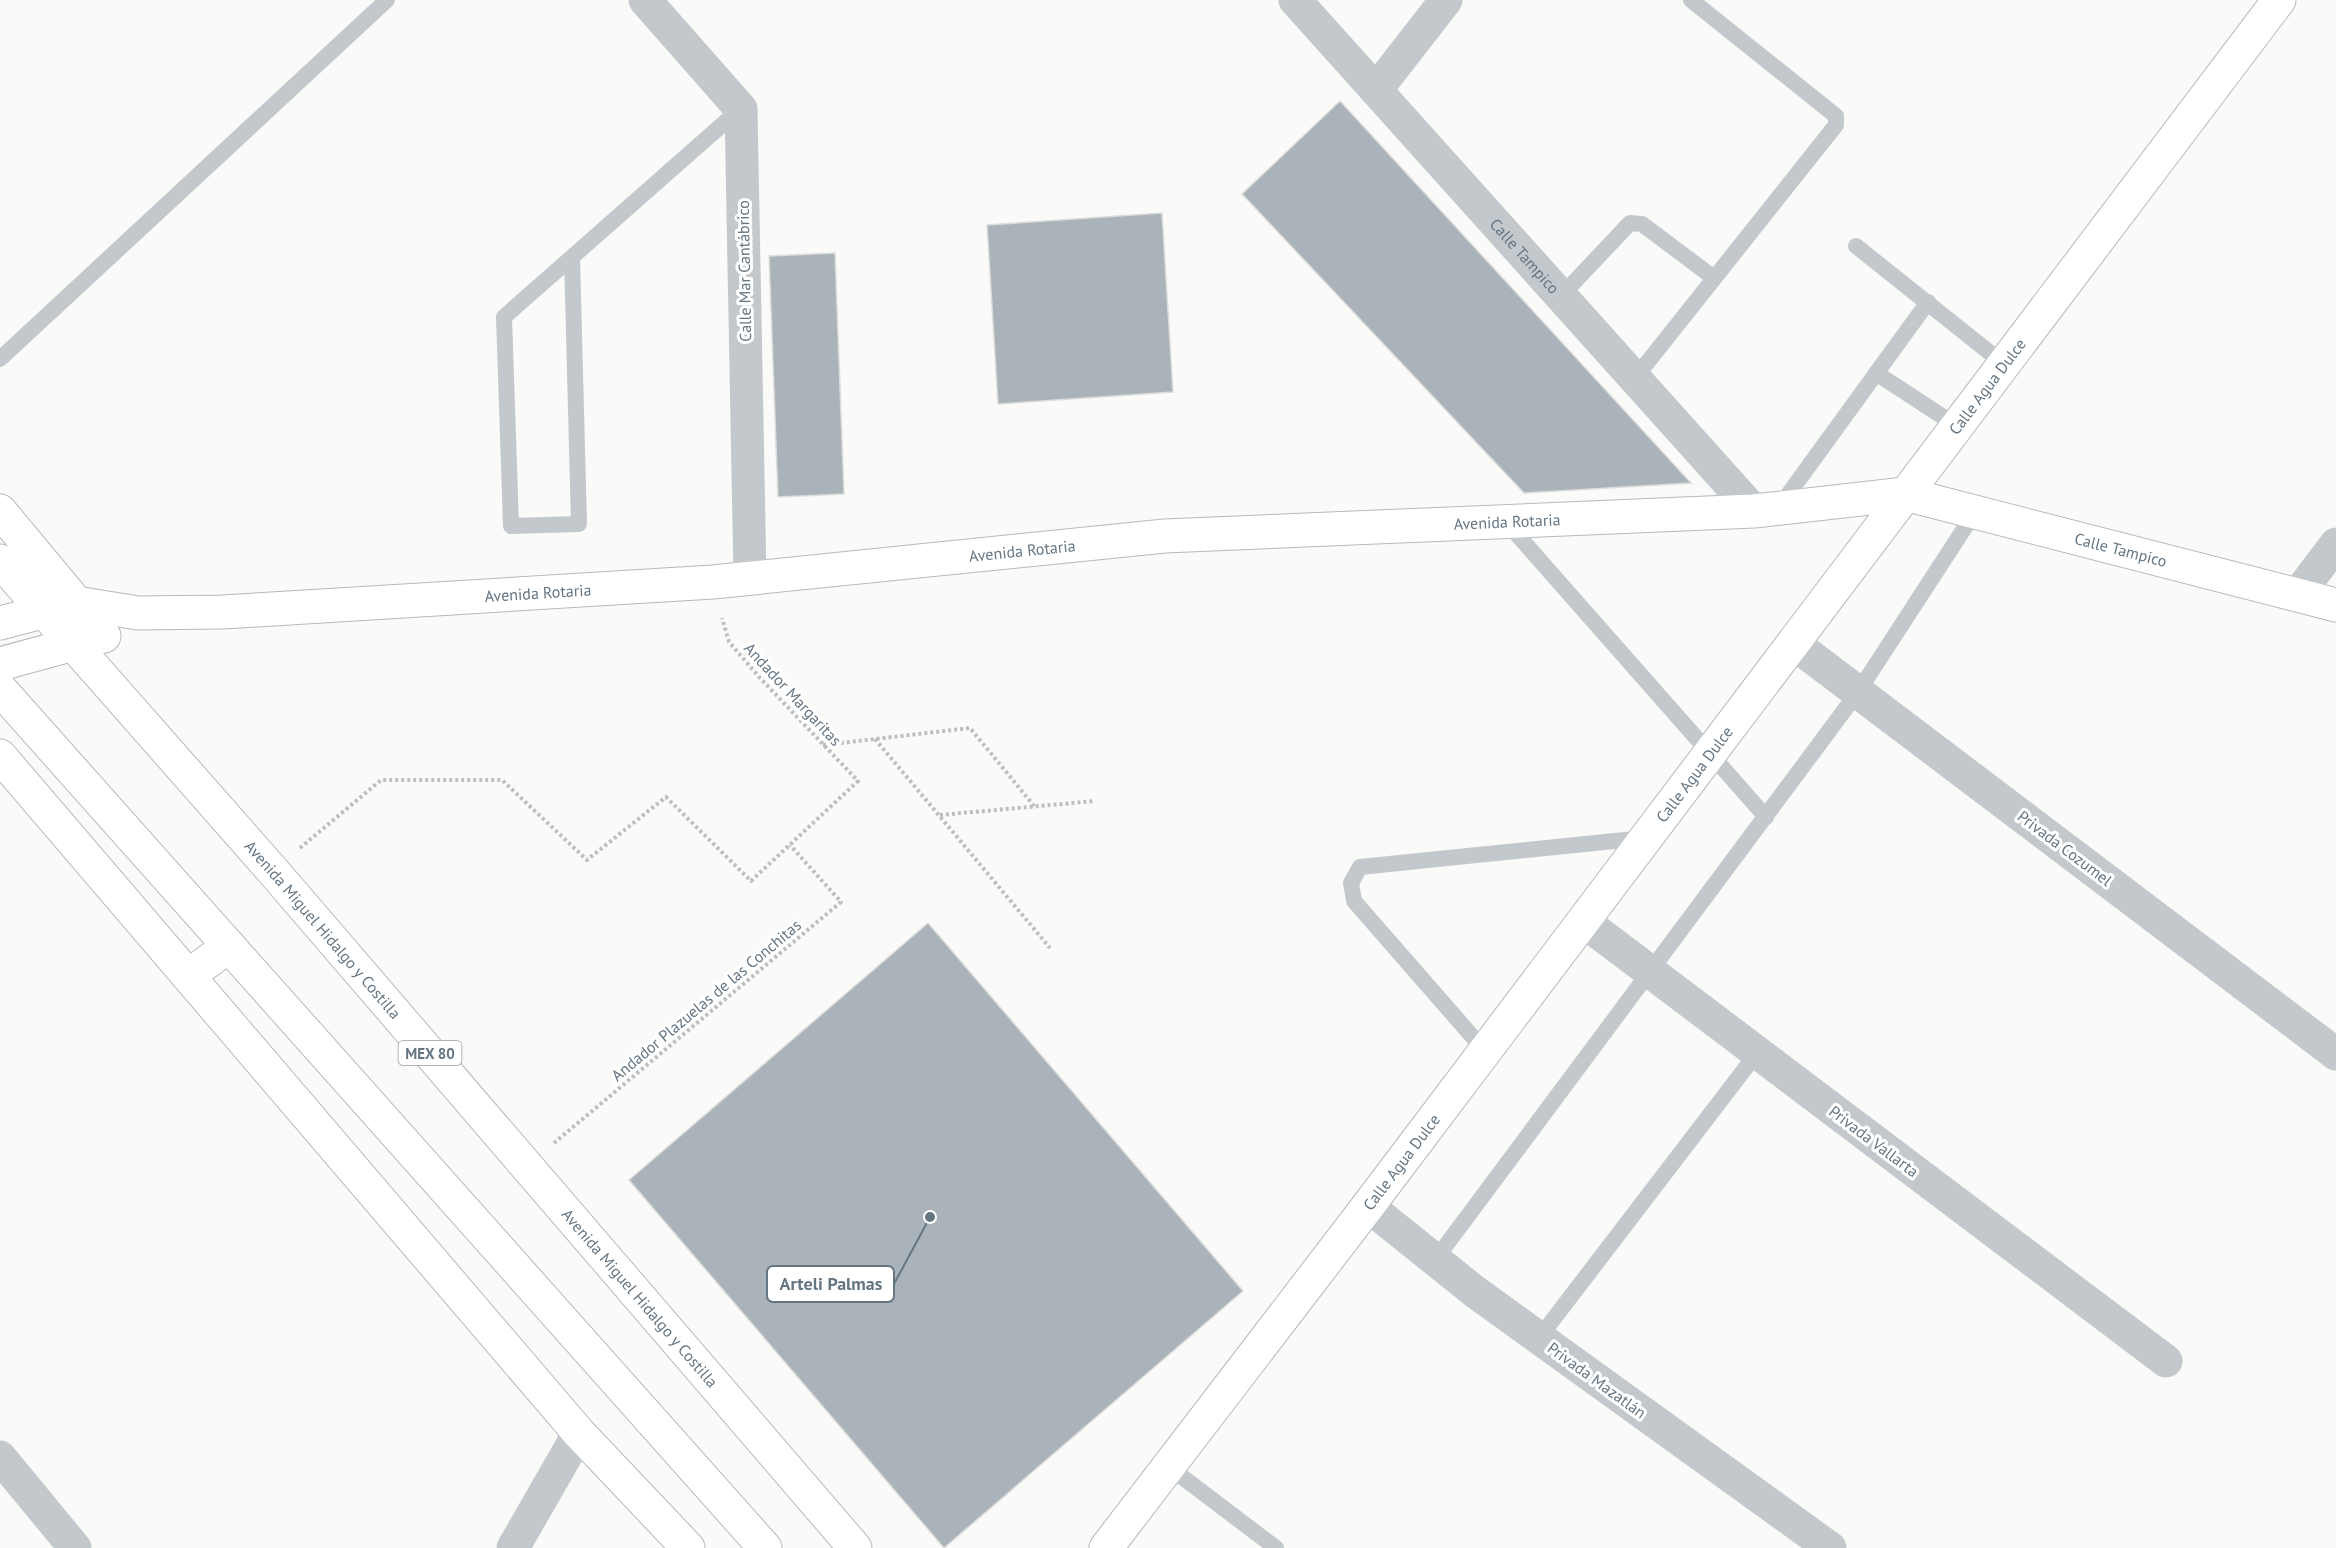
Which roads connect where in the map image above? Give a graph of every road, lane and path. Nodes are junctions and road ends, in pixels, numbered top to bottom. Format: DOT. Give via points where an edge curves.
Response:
graph roads {
  1 [pos="387,0"];
  2 [pos="645,0"];
  3 [pos="1295,0"];
  4 [pos="1446,0"];
  5 [pos="1691,0"];
  6 [pos="2279,0"];
  7 [pos="1376,90"];
  8 [pos="741,109"];
  9 [pos="1856,246"];
  10 [pos="572,257"];
  11 [pos="1714,278"];
  12 [pos="1561,296"];
  13 [pos="1928,302"];
  14 [pos="0,359"];
  15 [pos="2004,364"];
  16 [pos="1876,373"];
  17 [pos="1635,378"];
  18 [pos="1957,426"];
  19 [pos="1905,494"];
  20 [pos="1766,509"];
  21 [pos="0,511"];
  22 [pos="1976,512"];
  23 [pos="1506,522"];
  24 [pos="2336,544"];
  25 [pos="0,561"];
  26 [pos="750,578"];
  27 [pos="713,582"];
  28 [pos="2299,593"];
  29 [pos="76,603"];
  30 [pos="2336,604"];
  31 [pos="44,611"];
  32 [pos="138,613"];
  33 [pos="0,623"];
  34 [pos="89,640"];
  35 [pos="1793,643"];
  36 [pos="0,664"];
  37 [pos="0,689"];
  38 [pos="1858,692"];
  39 [pos="875,739"];
  40 [pos="823,745"];
  41 [pos="1710,753"];
  42 [pos="0,756"];
  43 [pos="1095,801"];
  44 [pos="1035,807"];
  45 [pos="939,815"];
  46 [pos="1766,817"];
  47 [pos="1646,838"];
  48 [pos="790,845"];
  49 [pos="273,871"];
  50 [pos="1583,921"];
  51 [pos="229,946"];
  52 [pos="1050,948"];
  53 [pos="1650,973"];
  54 [pos="188,976"];
  55 [pos="1485,1052"];
  56 [pos="1757,1053"];
  57 [pos="2336,1054"];
  58 [pos="527,1166"];
  59 [pos="1368,1206"];
  60 [pos="1435,1260"];
  61 [pos="1539,1338"];
  62 [pos="2166,1361"];
  63 [pos="579,1433"];
  64 [pos="0,1457"];
  65 [pos="1169,1467"];
  66 [pos="75,1548"];
  67 [pos="513,1548"];
  68 [pos="688,1548"];
  69 [pos="765,1548"];
  70 [pos="855,1548"];
  71 [pos="1106,1548"];
  72 [pos="1276,1548"];
  73 [pos="1830,1548"];
  1 -- 14 [label="lane"];
  2 -- 8 [label="street"];
  3 -- 7 [label="street, Calle Tampico"];
  4 -- 7 [label="street"];
  5 -- 11 [label="lane" via="1836,116 1836,125"];
  6 -- 15 [label="main road, Calle Agua Dulce"];
  7 -- 12 [label="street, Calle Tampico"];
  8 -- 10 [label="lane"];
  8 -- 26 [label="street, Calle Mar Cantábrico"];
  9 -- 13 [label="lane"];
  10 -- 10 [label="lane" via="504,317 511,526 579,524"];
  11 -- 12 [label="lane" via="1642,224 1630,223"];
  11 -- 17 [label="lane"];
  12 -- 17 [label="street, Calle Tampico"];
  13 -- 15 [label="lane"];
  13 -- 16 [label="lane"];
  15 -- 18 [label="main road, Calle Agua Dulce"];
  16 -- 18 [label="lane"];
  16 -- 20 [label="lane"];
  17 -- 20 [label="street, Calle Tampico"];
  18 -- 19 [label="main road, Calle Agua Dulce"];
  19 -- 20 [label="main road, Avenida Rotaria"];
  19 -- 22 [label="main road, Calle Tampico"];
  19 -- 35 [label="main road, Calle Agua Dulce"];
  20 -- 23 [label="main road, Avenida Rotaria"];
  21 -- 29 [label="main road"];
  22 -- 28 [label="main road, Calle Tampico"];
  22 -- 38 [label="lane"];
  23 -- 26 [label="main road, Avenida Rotaria" via="1165,536"];
  23 -- 41 [label="lane"];
  24 -- 28 [label="street"];
  25 -- 31 [label="main road, Avenida Miguel Hidalgo y Costilla / MEX 80"];
  26 -- 27 [label="main road, Avenida Rotaria"];
  27 -- 32 [label="main road, Avenida Rotaria" via="223,612"];
  27 -- 40 [label="path, Andador Margaritas" via="729,642"];
  28 -- 30 [label="main road, Calle Tampico"];
  29 -- 31 [label="main road, Avenida Rotaria"];
  29 -- 32 [label="main road, Avenida Rotaria"];
  29 -- 34 [label="main road"];
  31 -- 33 [label="main road, Avenida Rotaria"];
  31 -- 34 [label="main road, Avenida Miguel Hidalgo y Costilla / MEX 80"];
  32 -- 34 [label="main road"];
  34 -- 36 [label="main road"];
  34 -- 49 [label="main road, Avenida Miguel Hidalgo y Costilla / MEX 80"];
  35 -- 38 [label="street, Privada Cozumel"];
  35 -- 41 [label="main road, Calle Agua Dulce"];
  37 -- 51 [label="main road"];
  38 -- 46 [label="lane"];
  38 -- 57 [label="street, Privada Cozumel"];
  39 -- 40 [label="path"];
  39 -- 44 [label="path" via="970,729"];
  39 -- 45 [label="path"];
  40 -- 48 [label="path, Andador Margaritas" via="858,781"];
  41 -- 46 [label="lane"];
  41 -- 47 [label="main road, Calle Agua Dulce"];
  42 -- 54 [label="main road"];
  43 -- 44 [label="path"];
  44 -- 45 [label="path"];
  45 -- 52 [label="path"];
  46 -- 53 [label="lane"];
  47 -- 50 [label="main road, Calle Agua Dulce"];
  47 -- 55 [label="lane" via="1360,867 1351,883 1354,901"];
  48 -- 49 [label="path" via="751,881 666,797 587,860 501,780 381,780"];
  48 -- 58 [label="path, Andador Plazuelas de las Conchitas" via="841,902"];
  49 -- 58 [label="main road, Avenida Miguel Hidalgo y Costilla / MEX 80"];
  50 -- 53 [label="street, Privada Vallarta"];
  50 -- 55 [label="main road, Calle Agua Dulce"];
  51 -- 54 [label="main road"];
  51 -- 69 [label="main road"];
  53 -- 56 [label="street, Privada Vallarta"];
  53 -- 60 [label="lane"];
  54 -- 63 [label="main road"];
  55 -- 59 [label="main road, Calle Agua Dulce"];
  56 -- 61 [label="lane"];
  56 -- 62 [label="street, Privada Vallarta"];
  58 -- 70 [label="main road, Avenida Miguel Hidalgo y Costilla / MEX 80"];
  59 -- 60 [label="street, Privada Mazatlán"];
  59 -- 65 [label="main road, Calle Agua Dulce"];
  60 -- 61 [label="street, Privada Mazatlán"];
  61 -- 73 [label="street, Privada Mazatlán"];
  63 -- 67 [label="street"];
  63 -- 68 [label="main road"];
  64 -- 66 [label="street"];
  65 -- 71 [label="main road, Calle Agua Dulce"];
  65 -- 72 [label="lane"];
}
